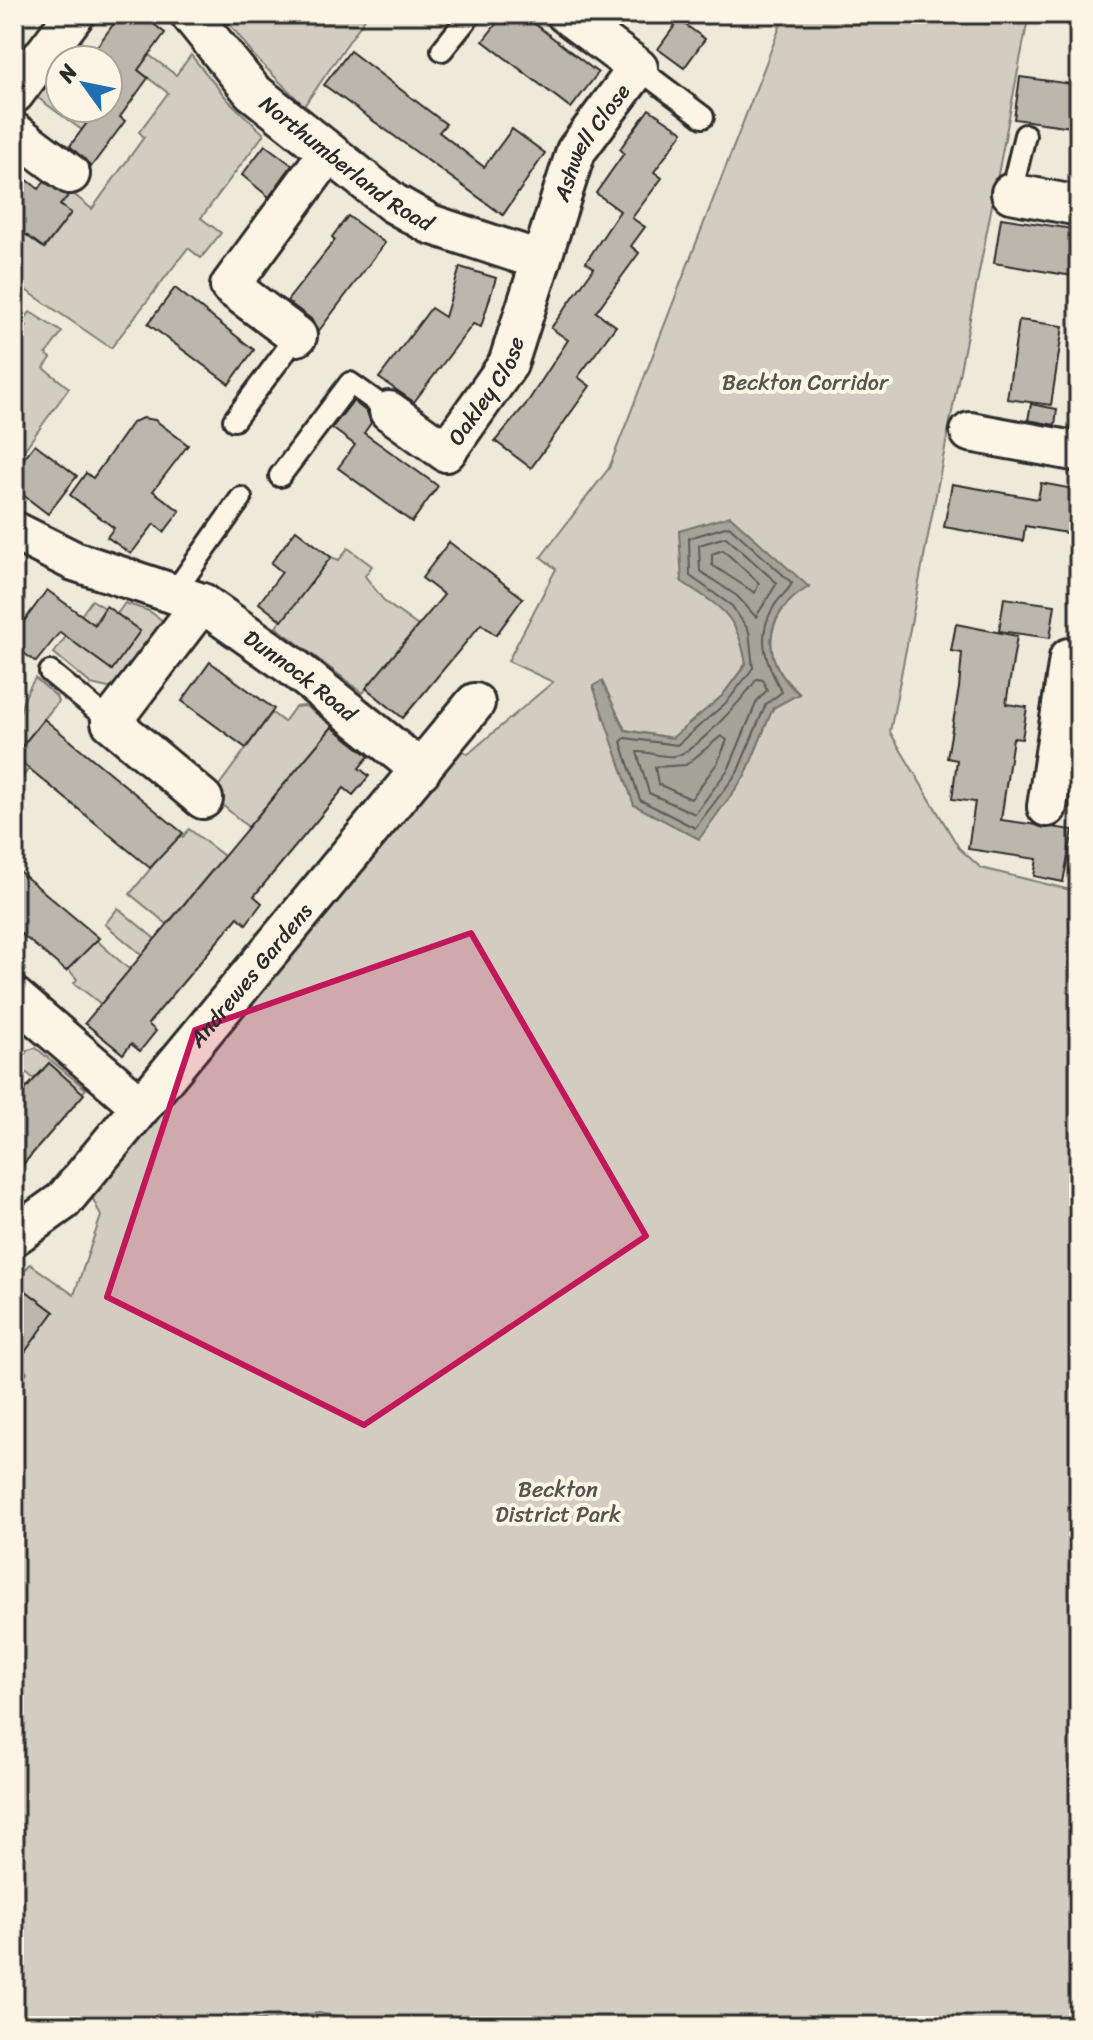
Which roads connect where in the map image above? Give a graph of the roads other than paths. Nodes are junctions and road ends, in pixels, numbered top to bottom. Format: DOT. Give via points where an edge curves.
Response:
graph roads {
  1 [pos="75,14"];
  2 [pos="190,14"];
  3 [pos="471,14"];
  4 [pos="566,14"];
  5 [pos="442,50"];
  6 [pos="638,68"];
  7 [pos="14,94"];
  8 [pos="703,117"];
  9 [pos="14,132"];
  10 [pos="1025,135"];
  11 [pos="328,153"];
  12 [pos="70,174"];
  13 [pos="1011,193"];
  14 [pos="1079,206"];
  15 [pos="539,260"];
  16 [pos="297,336"];
  17 [pos="389,411"];
  18 [pos="234,420"];
  19 [pos="970,432"];
  20 [pos="1079,452"];
  21 [pos="280,476"];
  22 [pos="241,498"];
  23 [pos="14,531"];
  24 [pos="187,599"];
  25 [pos="1069,658"];
  26 [pos="50,672"];
  27 [pos="475,703"];
  28 [pos="111,722"];
  29 [pos="1068,735"];
  30 [pos="421,770"];
  31 [pos="203,799"];
  32 [pos="1047,807"];
  33 [pos="14,997"];
  34 [pos="141,1106"];
  35 [pos="14,1236"];
  1 -- 7 [label="street"];
  2 -- 11 [label="street, Northumberland Road" via="252,91"];
  3 -- 5 [label="lane"];
  4 -- 6 [label="street, Ashwell Close"];
  6 -- 8 [label="lane"];
  6 -- 15 [label="street, Ashwell Close" via="576,151"];
  9 -- 12 [label="street"];
  10 -- 13 [label="lane"];
  11 -- 15 [label="street, Northumberland Road" via="430,224"];
  11 -- 16 [label="street" via="230,286"];
  13 -- 14 [label="street"];
  15 -- 17 [label="street, Oakley Close" via="508,364 446,452"];
  16 -- 18 [label="lane"];
  17 -- 21 [label="lane" via="350,383"];
  19 -- 20 [label="street"];
  22 -- 24 [label="lane"];
  23 -- 24 [label="street, Dunnock Road" via="74,561"];
  24 -- 28 [label="street"];
  24 -- 30 [label="street, Dunnock Road" via="293,667"];
  25 -- 29 [label="street"];
  26 -- 28 [label="lane"];
  27 -- 30 [label="street, Andrewes Gardens"];
  28 -- 31 [label="street"];
  29 -- 32 [label="street"];
  30 -- 34 [label="street, Andrewes Gardens"];
  33 -- 34 [label="street"];
  34 -- 35 [label="street, Andrewes Gardens" via="63,1201"];
}
